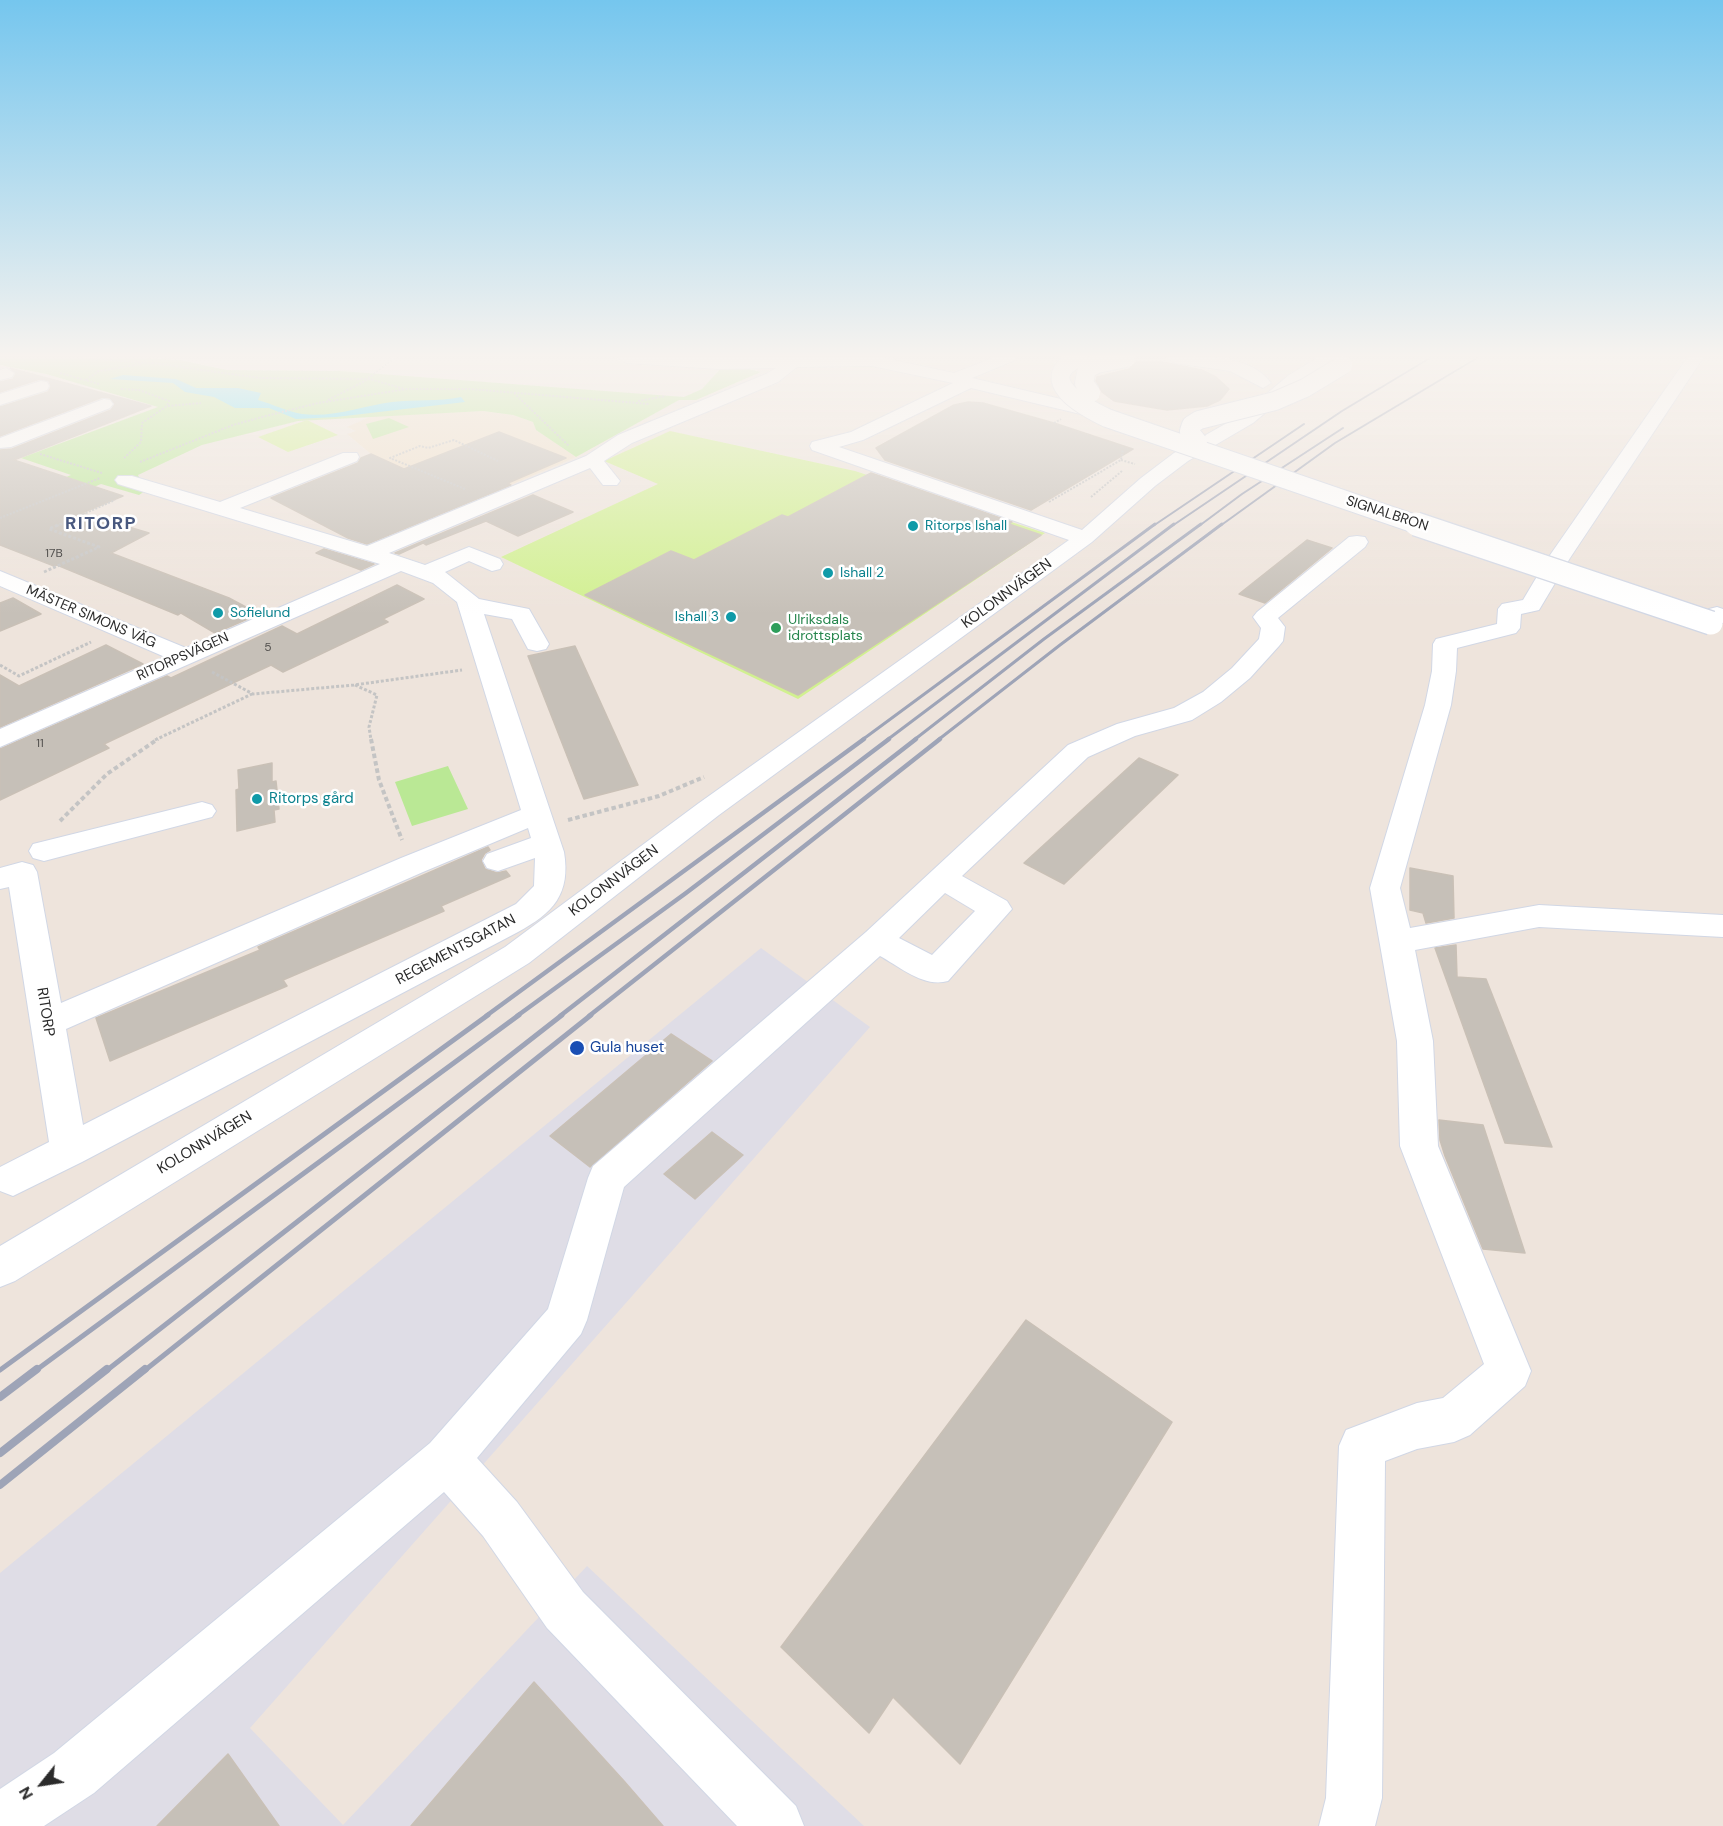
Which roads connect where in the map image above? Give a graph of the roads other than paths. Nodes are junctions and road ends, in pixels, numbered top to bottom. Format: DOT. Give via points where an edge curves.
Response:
graph roads {
  1 [pos="6,443"];
  2 [pos="618,443"];
  3 [pos="830,443"];
  4 [pos="1176,443"];
  5 [pos="1637,443"];
  6 [pos="1197,444"];
  7 [pos="25,449"];
  8 [pos="350,457"];
  9 [pos="590,461"];
  10 [pos="124,480"];
  11 [pos="610,481"];
  12 [pos="223,508"];
  13 [pos="1085,538"];
  14 [pos="1357,542"];
  15 [pos="370,553"];
  16 [pos="400,562"];
  17 [pos="492,564"];
  18 [pos="427,572"];
  19 [pos="8,582"];
  20 [pos="470,604"];
  21 [pos="1721,618"];
  22 [pos="537,644"];
  23 [pos="183,656"];
  24 [pos="0,738"];
  25 [pos="202,811"];
  26 [pos="550,826"];
  27 [pos="498,861"];
  28 [pos="22,867"];
  29 [pos="942,878"];
  30 [pos="1723,926"];
  31 [pos="877,940"];
  32 [pos="1397,942"];
  33 [pos="47,1023"];
  34 [pos="69,1151"];
  35 [pos="13,1179"];
  36 [pos="0,1268"];
  37 [pos="446,1460"];
  38 [pos="0,1822"];
  39 [pos="776,1826"];
  40 [pos="1347,1826"];
  1 -- 7 [label="street"];
  2 -- 9 [label="street"];
  3 -- 13 [label="street" via="819,446"];
  4 -- 21 [label="street, SIGNALBRON, bridge"];
  5 -- 32 [label="street" via="1531,605 1510,609 1508,628 1445,644 1438,705 1385,888"];
  6 -- 13 [label="street, KOLONNVÄGEN"];
  6 -- 21 [label="street, SIGNALBRON"];
  8 -- 12 [label="street"];
  9 -- 11 [label="street"];
  9 -- 15 [label="street"];
  10 -- 12 [label="street, REGEMENTSGATAN"];
  12 -- 15 [label="street, REGEMENTSGATAN"];
  13 -- 36 [label="street, KOLONNVÄGEN" via="709,809 517,955"];
  14 -- 29 [label="street" via="1265,617 1273,627 1271,641 1212,697 1183,714 1126,730 1078,752"];
  15 -- 16 [label="street, REGEMENTSGATAN"];
  16 -- 18 [label="street, REGEMENTSGATAN"];
  16 -- 23 [label="street, RITORPSVÄGEN"];
  17 -- 18 [label="street" via="469,554"];
  18 -- 20 [label="street, REGEMENTSGATAN" via="441,578"];
  19 -- 23 [label="street, MÄSTER SIMONS VÄG"];
  20 -- 22 [label="street" via="521,614"];
  20 -- 26 [label="street, REGEMENTSGATAN"];
  23 -- 24 [label="street, RITORPSVÄGEN"];
  25 -- 28 [label="street"];
  26 -- 27 [label="street"];
  26 -- 33 [label="street" via="412,865"];
  26 -- 34 [label="street, REGEMENTSGATAN" via="552,873 545,895 526,914"];
  28 -- 33 [label="street, RITORP"];
  29 -- 31 [label="street"];
  29 -- 31 [label="street" via="996,909 936,972"];
  30 -- 32 [label="street" via="1539,916"];
  31 -- 37 [label="street" via="607,1178 566,1320"];
  32 -- 40 [label="street" via="1415,1041 1419,1146 1509,1371 1454,1419 1417,1426 1362,1446 1354,1798"];
  33 -- 34 [label="street, RITORP"];
  34 -- 35 [label="street, REGEMENTSGATAN"];
  37 -- 38 [label="street" via="74,1773"];
  37 -- 39 [label="street" via="500,1519 566,1610"];
}
